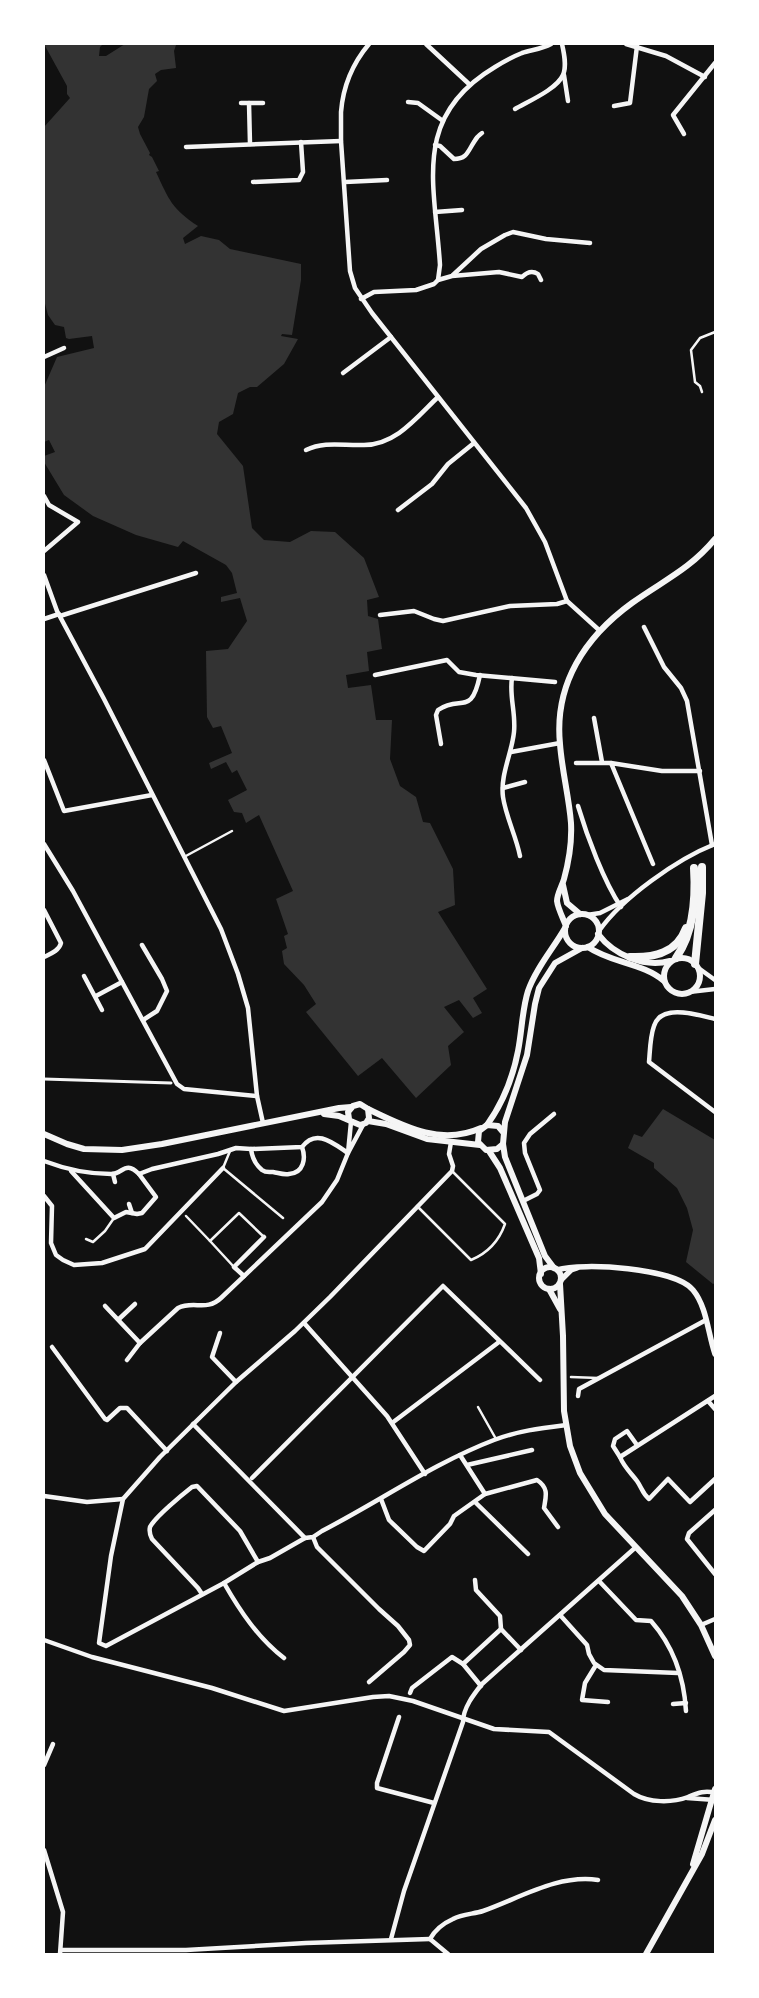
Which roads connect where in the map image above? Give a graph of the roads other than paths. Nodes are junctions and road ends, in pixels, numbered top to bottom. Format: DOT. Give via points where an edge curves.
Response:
graph roads {
  1 [pos="369,44"];
  2 [pos="426,44"];
  3 [pos="551,44"];
  4 [pos="562,44"];
  5 [pos="626,44"];
  6 [pos="637,46"];
  7 [pos="715,63"];
  8 [pos="564,73"];
  9 [pos="705,77"];
  10 [pos="469,84"];
  11 [pos="568,100"];
  12 [pos="408,102"];
  13 [pos="241,103"];
  14 [pos="249,103"];
  15 [pos="263,103"];
  16 [pos="614,106"];
  17 [pos="515,109"];
  18 [pos="443,121"];
  19 [pos="482,133"];
  20 [pos="684,134"];
  21 [pos="341,141"];
  22 [pos="301,142"];
  23 [pos="250,144"];
  24 [pos="435,145"];
  25 [pos="186,147"];
  26 [pos="387,180"];
  27 [pos="253,182"];
  28 [pos="345,182"];
  29 [pos="462,210"];
  30 [pos="435,212"];
  31 [pos="590,243"];
  32 [pos="452,276"];
  33 [pos="438,280"];
  34 [pos="541,280"];
  35 [pos="362,299"];
  36 [pos="715,332"];
  37 [pos="391,337"];
  38 [pos="64,348"];
  39 [pos="44,356"];
  40 [pos="344,373"];
  41 [pos="702,392"];
  42 [pos="438,397"];
  43 [pos="474,443"];
  44 [pos="306,450"];
  45 [pos="44,496"];
  46 [pos="398,510"];
  47 [pos="715,538"];
  48 [pos="44,550"];
  49 [pos="196,574"];
  50 [pos="44,575"];
  51 [pos="567,601"];
  52 [pos="60,615"];
  53 [pos="380,615"];
  54 [pos="44,618"];
  55 [pos="644,627"];
  56 [pos="599,630"];
  57 [pos="375,675"];
  58 [pos="480,676"];
  59 [pos="512,678"];
  60 [pos="555,682"];
  61 [pos="594,718"];
  62 [pos="440,744"];
  63 [pos="560,744"];
  64 [pos="511,752"];
  65 [pos="44,760"];
  66 [pos="602,762"];
  67 [pos="576,763"];
  68 [pos="611,763"];
  69 [pos="700,771"];
  70 [pos="525,782"];
  71 [pos="503,788"];
  72 [pos="152,795"];
  73 [pos="578,806"];
  74 [pos="232,831"];
  75 [pos="44,844"];
  76 [pos="714,844"];
  77 [pos="48,852"];
  78 [pos="520,856"];
  79 [pos="184,857"];
  80 [pos="44,858"];
  81 [pos="653,864"];
  82 [pos="562,884"];
  83 [pos="620,905"];
  84 [pos="44,910"];
  85 [pos="584,914"];
  86 [pos="692,918"];
  87 [pos="565,927"];
  88 [pos="598,933"];
  89 [pos="142,945"];
  90 [pos="585,947"];
  91 [pos="44,957"];
  92 [pos="630,957"];
  93 [pos="674,959"];
  94 [pos="696,965"];
  95 [pos="84,976"];
  96 [pos="715,980"];
  97 [pos="664,981"];
  98 [pos="122,982"];
  99 [pos="715,989"];
  100 [pos="689,992"];
  101 [pos="96,996"];
  102 [pos="102,1010"];
  103 [pos="715,1019"];
  104 [pos="143,1020"];
  105 [pos="44,1079"];
  106 [pos="171,1083"];
  107 [pos="257,1096"];
  108 [pos="351,1107"];
  109 [pos="368,1109"];
  110 [pos="715,1112"];
  111 [pos="316,1113"];
  112 [pos="554,1114"];
  113 [pos="350,1120"];
  114 [pos="263,1123"];
  115 [pos="366,1123"];
  116 [pos="484,1127"];
  117 [pos="503,1132"];
  118 [pos="44,1134"];
  119 [pos="450,1142"];
  120 [pos="503,1144"];
  121 [pos="480,1145"];
  122 [pos="302,1147"];
  123 [pos="251,1149"];
  124 [pos="230,1151"];
  125 [pos="489,1151"];
  126 [pos="348,1153"];
  127 [pos="44,1161"];
  128 [pos="223,1168"];
  129 [pos="71,1171"];
  130 [pos="452,1171"];
  131 [pos="113,1174"];
  132 [pos="139,1174"];
  133 [pos="115,1182"];
  134 [pos="44,1196"];
  135 [pos="523,1201"];
  136 [pos="129,1204"];
  137 [pos="417,1206"];
  138 [pos="132,1213"];
  139 [pos="186,1216"];
  140 [pos="114,1218"];
  141 [pos="283,1218"];
  142 [pos="264,1237"];
  143 [pos="86,1239"];
  144 [pos="210,1241"];
  145 [pos="234,1266"];
  146 [pos="581,1266"];
  147 [pos="555,1269"];
  148 [pos="541,1274"];
  149 [pos="244,1276"];
  150 [pos="560,1282"];
  151 [pos="549,1288"];
  152 [pos="135,1304"];
  153 [pos="105,1306"];
  154 [pos="561,1309"];
  155 [pos="119,1320"];
  156 [pos="706,1320"];
  157 [pos="304,1323"];
  158 [pos="220,1333"];
  159 [pos="499,1342"];
  160 [pos="140,1343"];
  161 [pos="52,1347"];
  162 [pos="715,1354"];
  163 [pos="127,1360"];
  164 [pos="353,1377"];
  165 [pos="571,1377"];
  166 [pos="599,1378"];
  167 [pos="540,1380"];
  168 [pos="236,1382"];
  169 [pos="578,1396"];
  170 [pos="715,1396"];
  171 [pos="708,1401"];
  172 [pos="478,1407"];
  173 [pos="715,1409"];
  174 [pos="392,1423"];
  175 [pos="193,1424"];
  176 [pos="566,1425"];
  177 [pos="496,1439"];
  178 [pos="638,1445"];
  179 [pos="532,1450"];
  180 [pos="167,1451"];
  181 [pos="460,1455"];
  182 [pos="620,1457"];
  183 [pos="467,1465"];
  184 [pos="425,1474"];
  185 [pos="252,1478"];
  186 [pos="715,1478"];
  187 [pos="485,1494"];
  188 [pos="44,1496"];
  189 [pos="123,1499"];
  190 [pos="381,1499"];
  191 [pos="475,1502"];
  192 [pos="715,1510"];
  193 [pos="558,1527"];
  194 [pos="313,1537"];
  195 [pos="305,1538"];
  196 [pos="636,1547"];
  197 [pos="528,1554"];
  198 [pos="258,1562"];
  199 [pos="715,1574"];
  200 [pos="475,1580"];
  201 [pos="599,1581"];
  202 [pos="224,1583"];
  203 [pos="202,1594"];
  204 [pos="560,1615"];
  205 [pos="715,1619"];
  206 [pos="702,1626"];
  207 [pos="501,1629"];
  208 [pos="44,1640"];
  209 [pos="521,1650"];
  210 [pos="715,1656"];
  211 [pos="284,1658"];
  212 [pos="463,1664"];
  213 [pos="596,1666"];
  214 [pos="678,1672"];
  215 [pos="376,1684"];
  216 [pos="481,1686"];
  217 [pos="410,1693"];
  218 [pos="608,1702"];
  219 [pos="686,1703"];
  220 [pos="673,1704"];
  221 [pos="686,1712"];
  222 [pos="399,1717"];
  223 [pos="463,1718"];
  224 [pos="54,1744"];
  225 [pos="44,1764"];
  226 [pos="714,1795"];
  227 [pos="687,1798"];
  228 [pos="434,1803"];
  229 [pos="715,1820"];
  230 [pos="44,1850"];
  231 [pos="691,1872"];
  232 [pos="598,1880"];
  233 [pos="391,1939"];
  234 [pos="430,1939"];
  235 [pos="61,1952"];
  236 [pos="448,1954"];
  237 [pos="646,1954"];
  1 -- 21 [label="street" via="353,68 344,92"];
  2 -- 10 [label="street"];
  3 -- 10 [label="street" via="507,60"];
  4 -- 8 [label="street"];
  5 -- 6 [label="street"];
  6 -- 9 [label="street" via="666,56"];
  6 -- 16 [label="street" via="630,103"];
  7 -- 9 [label="street"];
  8 -- 11 [label="street"];
  8 -- 17 [label="street" via="546,91"];
  9 -- 20 [label="street" via="673,115"];
  10 -- 18 [label="street"];
  12 -- 18 [label="street" via="418,103"];
  13 -- 14 [label="street"];
  14 -- 15 [label="street"];
  14 -- 23 [label="street"];
  18 -- 24 [label="street"];
  19 -- 24 [label="street" via="460,159"];
  21 -- 22 [label="street"];
  21 -- 28 [label="street"];
  22 -- 23 [label="street"];
  22 -- 27 [label="street" via="303,172 299,180"];
  23 -- 25 [label="street"];
  24 -- 30 [label="street"];
  26 -- 28 [label="street"];
  28 -- 35 [label="street" via="349,264"];
  29 -- 30 [label="street"];
  30 -- 33 [label="street" via="440,265"];
  31 -- 32 [label="street" via="513,232 482,249"];
  32 -- 33 [label="street"];
  32 -- 34 [label="street" via="499,272 522,277 530,272 538,274"];
  33 -- 35 [label="street" via="416,290 374,292"];
  35 -- 37 [label="street"];
  36 -- 41 [label="lane" via="700,338 691,350 695,382"];
  37 -- 40 [label="street"];
  37 -- 42 [label="street"];
  38 -- 39 [label="street"];
  42 -- 43 [label="street"];
  42 -- 44 [label="street" via="405,429 377,444 319,445"];
  43 -- 46 [label="street" via="448,464 432,484"];
  43 -- 51 [label="street" via="539,528"];
  45 -- 48 [label="street" via="49,505 78,522"];
  47 -- 56 [label="main road" via="684,570 634,601"];
  49 -- 52 [label="street"];
  50 -- 52 [label="street"];
  51 -- 53 [label="street" via="510,606 443,620 414,611"];
  51 -- 56 [label="street"];
  52 -- 54 [label="street"];
  52 -- 72 [label="street"];
  55 -- 69 [label="street" via="664,667 685,694"];
  56 -- 63 [label="main road" via="569,679 560,712"];
  57 -- 58 [label="street" via="447,660 459,672"];
  58 -- 59 [label="street"];
  58 -- 62 [label="street" via="471,699 438,710"];
  59 -- 60 [label="street"];
  59 -- 64 [label="street" via="510,694 514,722"];
  61 -- 66 [label="street"];
  63 -- 64 [label="street"];
  63 -- 82 [label="main road" via="571,824 570,852"];
  64 -- 71 [label="street"];
  65 -- 72 [label="street" via="64,811"];
  66 -- 67 [label="street"];
  66 -- 68 [label="street"];
  68 -- 69 [label="street" via="662,771"];
  68 -- 81 [label="street"];
  69 -- 76 [label="street"];
  70 -- 71 [label="street"];
  71 -- 78 [label="street"];
  72 -- 79 [label="street"];
  73 -- 83 [label="street"];
  74 -- 79 [label="lane"];
  75 -- 77 [label="street"];
  76 -- 83 [label="street" via="672,867"];
  77 -- 80 [label="street"];
  77 -- 98 [label="street"];
  79 -- 107 [label="street" via="217,921 245,995"];
  82 -- 85 [label="main road" via="567,903"];
  82 -- 87 [label="main road" via="557,902"];
  83 -- 85 [label="street" via="600,913"];
  83 -- 88 [label="street"];
  84 -- 91 [label="street" via="61,943"];
  85 -- 87 [label="main road" via="570,918"];
  85 -- 88 [label="main road" via="596,921"];
  86 -- 92 [label="highway" via="670,950 650,957"];
  86 -- 93 [label="highway" via="687,940"];
  86 -- 94 [label="highway" via="698,867 702,893"];
  87 -- 90 [label="main road" via="571,944"];
  87 -- 116 [label="main road" via="531,983 514,1066 498,1106"];
  88 -- 90 [label="main road" via="595,941"];
  88 -- 92 [label="main road" via="612,949"];
  89 -- 104 [label="street" via="167,991 157,1010"];
  90 -- 97 [label="main road" via="651,972"];
  90 -- 117 [label="main road" via="555,963 540,988 527,1055"];
  92 -- 93 [label="main road" via="657,963"];
  93 -- 94 [label="main road" via="687,958"];
  93 -- 97 [label="main road" via="665,969"];
  94 -- 96 [label="street"];
  94 -- 100 [label="main road" via="698,984"];
  95 -- 101 [label="street"];
  97 -- 100 [label="main road" via="672,991"];
  98 -- 101 [label="street"];
  98 -- 104 [label="street"];
  99 -- 100 [label="street"];
  101 -- 102 [label="street"];
  103 -- 110 [label="street" via="672,1012 660,1016 654,1026 649,1062"];
  104 -- 107 [label="street" via="180,1088"];
  105 -- 106 [label="street"];
  107 -- 114 [label="street"];
  108 -- 109 [label="main road" via="360,1104"];
  108 -- 111 [label="main road"];
  108 -- 113 [label="main road" via="348,1112"];
  109 -- 115 [label="main road" via="370,1115"];
  109 -- 116 [label="main road" via="413,1130 436,1136 462,1135"];
  111 -- 113 [label="main road"];
  111 -- 114 [label="main road"];
  112 -- 135 [label="street" via="524,1143 540,1190"];
  113 -- 115 [label="main road" via="357,1125"];
  113 -- 126 [label="street"];
  114 -- 118 [label="main road" via="122,1150 84,1149"];
  115 -- 119 [label="main road" via="386,1124 427,1139"];
  115 -- 126 [label="street"];
  116 -- 117 [label="main road" via="498,1126"];
  116 -- 121 [label="main road" via="478,1135"];
  117 -- 120 [label="main road"];
  119 -- 121 [label="main road"];
  119 -- 130 [label="street"];
  120 -- 125 [label="main road"];
  120 -- 135 [label="main road"];
  121 -- 125 [label="main road"];
  122 -- 123 [label="street"];
  122 -- 123 [label="street" via="303,1164 290,1174 262,1170"];
  122 -- 126 [label="street" via="320,1137"];
  123 -- 124 [label="street"];
  124 -- 128 [label="lane"];
  124 -- 132 [label="street"];
  125 -- 148 [label="main road" via="500,1168 539,1258"];
  126 -- 149 [label="street" via="337,1180 322,1202"];
  127 -- 129 [label="street"];
  128 -- 134 [label="street" via="145,1249 102,1263 74,1265 56,1255 51,1242 52,1206"];
  128 -- 141 [label="lane"];
  129 -- 131 [label="street"];
  129 -- 140 [label="street"];
  130 -- 137 [label="street"];
  130 -- 137 [label="lane" via="505,1224 499,1239 481,1256 471,1260"];
  131 -- 132 [label="street" via="129,1168"];
  131 -- 133 [label="street"];
  132 -- 138 [label="street" via="156,1196 142,1213"];
  135 -- 147 [label="main road" via="545,1256"];
  136 -- 138 [label="street"];
  137 -- 157 [label="street"];
  138 -- 140 [label="street"];
  139 -- 144 [label="lane"];
  140 -- 143 [label="lane" via="93,1242"];
  142 -- 144 [label="lane" via="239,1213"];
  142 -- 145 [label="street"];
  144 -- 145 [label="lane"];
  145 -- 149 [label="street"];
  146 -- 147 [label="street"];
  146 -- 150 [label="street" via="571,1270"];
  146 -- 156 [label="street" via="645,1271 678,1278 694,1291"];
  147 -- 148 [label="main road" via="547,1268"];
  147 -- 150 [label="main road" via="560,1274"];
  148 -- 151 [label="main road" via="541,1282"];
  149 -- 160 [label="street" via="213,1305 183,1305 178,1308"];
  150 -- 151 [label="main road"];
  150 -- 154 [label="main road"];
  151 -- 154 [label="main road"];
  152 -- 155 [label="street"];
  153 -- 155 [label="street"];
  154 -- 176 [label="main road"];
  155 -- 160 [label="street"];
  156 -- 162 [label="street"];
  156 -- 166 [label="street"];
  157 -- 164 [label="street"];
  157 -- 168 [label="street"];
  158 -- 168 [label="street" via="212,1357"];
  159 -- 164 [label="street" via="443,1286"];
  159 -- 167 [label="street"];
  159 -- 174 [label="street"];
  160 -- 163 [label="street"];
  161 -- 180 [label="street" via="105,1419 108,1420 120,1408 127,1408"];
  164 -- 174 [label="street"];
  164 -- 185 [label="street"];
  165 -- 166 [label="lane"];
  166 -- 169 [label="street" via="578,1389"];
  168 -- 175 [label="street"];
  170 -- 171 [label="street"];
  171 -- 173 [label="street"];
  171 -- 178 [label="street"];
  172 -- 177 [label="lane"];
  174 -- 184 [label="street"];
  175 -- 180 [label="street"];
  175 -- 195 [label="street"];
  176 -- 177 [label="street"];
  176 -- 196 [label="main road" via="570,1446 590,1491 605,1514"];
  177 -- 181 [label="street"];
  178 -- 182 [label="street"];
  178 -- 182 [label="street" via="627,1432 613,1440 613,1449"];
  179 -- 183 [label="street"];
  180 -- 189 [label="street"];
  181 -- 183 [label="street"];
  181 -- 184 [label="street"];
  182 -- 186 [label="street" via="648,1498 668,1479 690,1502"];
  183 -- 187 [label="street"];
  184 -- 190 [label="street"];
  187 -- 191 [label="street"];
  187 -- 193 [label="street" via="537,1480 546,1492 544,1508"];
  188 -- 189 [label="street" via="87,1502"];
  189 -- 203 [label="street" via="111,1556 100,1645 108,1645"];
  190 -- 191 [label="street" via="389,1520 422,1551 454,1516"];
  190 -- 194 [label="street"];
  191 -- 197 [label="street"];
  192 -- 199 [label="street" via="689,1533 687,1540"];
  194 -- 195 [label="street"];
  194 -- 215 [label="street" via="317,1547 409,1640 404,1652 370,1680"];
  195 -- 198 [label="street"];
  196 -- 201 [label="street"];
  196 -- 206 [label="main road" via="676,1588"];
  198 -- 202 [label="street"];
  198 -- 203 [label="street" via="236,1527 197,1486 192,1487 153,1523 150,1531 152,1539"];
  200 -- 207 [label="street" via="476,1590 500,1616"];
  201 -- 204 [label="street"];
  201 -- 214 [label="street" via="636,1620 649,1620 653,1624 673,1653"];
  202 -- 203 [label="street"];
  202 -- 211 [label="street" via="261,1637"];
  204 -- 209 [label="street"];
  204 -- 213 [label="street" via="586,1645"];
  205 -- 206 [label="street"];
  206 -- 210 [label="main road"];
  207 -- 209 [label="street"];
  207 -- 212 [label="street"];
  208 -- 223 [label="street" via="92,1657 212,1688 284,1711 389,1696"];
  209 -- 216 [label="street"];
  212 -- 216 [label="street"];
  212 -- 217 [label="street" via="450,1657"];
  213 -- 214 [label="street" via="608,1671"];
  213 -- 218 [label="street" via="585,1683 582,1700"];
  214 -- 219 [label="street" via="684,1684"];
  216 -- 223 [label="street"];
  219 -- 220 [label="street"];
  219 -- 221 [label="street"];
  222 -- 228 [label="street" via="376,1786"];
  223 -- 227 [label="street" via="494,1729 549,1732 634,1794 656,1801"];
  223 -- 228 [label="street"];
  224 -- 225 [label="street"];
  226 -- 227 [label="street"];
  226 -- 227 [label="street" via="701,1792"];
  226 -- 231 [label="main road"];
  228 -- 233 [label="street"];
  229 -- 231 [label="main road"];
  230 -- 235 [label="street" via="63,1912"];
  231 -- 237 [label="main road"];
  232 -- 234 [label="street" via="578,1879 530,1891 483,1911 453,1918"];
  233 -- 234 [label="street"];
  233 -- 235 [label="street" via="186,1950"];
  234 -- 236 [label="street"];
}
